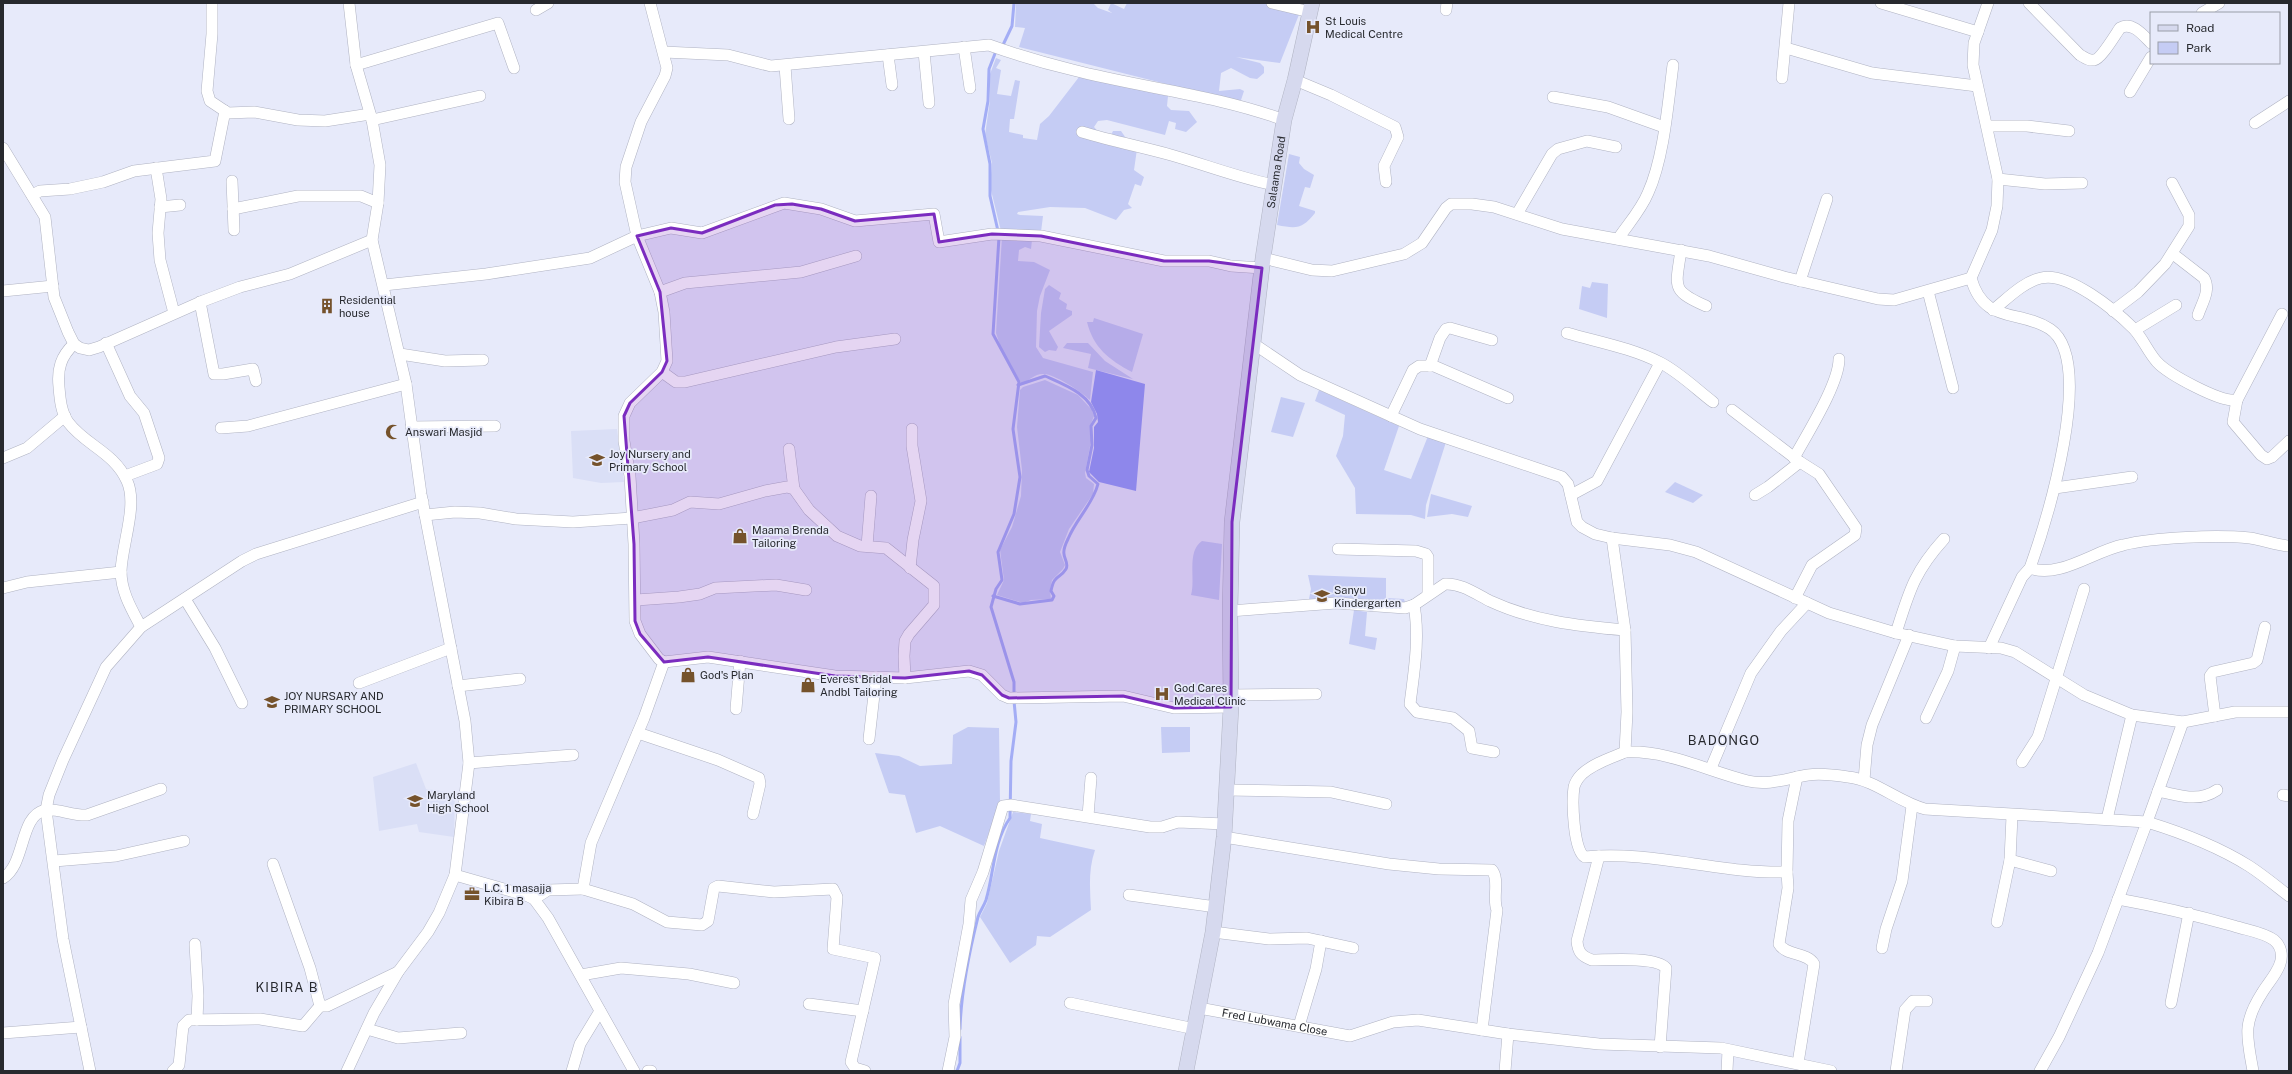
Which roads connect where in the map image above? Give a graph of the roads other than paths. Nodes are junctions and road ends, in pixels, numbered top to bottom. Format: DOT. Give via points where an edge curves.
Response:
graph roads {
  1 [pos="210,3"];
  2 [pos="349,3"];
  3 [pos="548,3"];
  4 [pos="650,3"];
  5 [pos="1272,3"];
  6 [pos="1789,3"];
  7 [pos="1881,3"];
  8 [pos="1988,3"];
  9 [pos="2029,3"];
  10 [pos="2219,3"];
  11 [pos="1311,7"];
  12 [pos="536,10"];
  13 [pos="2204,12"];
  14 [pos="1978,32"];
  15 [pos="2150,42"];
  16 [pos="964,47"];
  17 [pos="1786,48"];
  18 [pos="664,52"];
  19 [pos="924,52"];
  20 [pos="888,56"];
  21 [pos="2150,59"];
  22 [pos="356,65"];
  23 [pos="1673,65"];
  24 [pos="785,66"];
  25 [pos="514,68"];
  26 [pos="1782,78"];
  27 [pos="1295,80"];
  28 [pos="892,85"];
  29 [pos="1977,86"];
  30 [pos="970,88"];
  31 [pos="2130,92"];
  32 [pos="480,96"];
  33 [pos="1553,97"];
  34 [pos="2289,101"];
  35 [pos="929,103"];
  36 [pos="225,111"];
  37 [pos="371,117"];
  38 [pos="789,119"];
  39 [pos="1284,120"];
  40 [pos="2255,123"];
  41 [pos="1987,126"];
  42 [pos="1664,127"];
  43 [pos="2069,131"];
  44 [pos="1082,132"];
  45 [pos="1616,147"];
  46 [pos="5,155"];
  47 [pos="156,168"];
  48 [pos="1998,179"];
  49 [pos="232,181"];
  50 [pos="1386,182"];
  51 [pos="2082,183"];
  52 [pos="2172,183"];
  53 [pos="1274,185"];
  54 [pos="32,195"];
  55 [pos="1828,199"];
  56 [pos="378,203"];
  57 [pos="180,205"];
  58 [pos="160,207"];
  59 [pos="233,209"];
  60 [pos="1517,214"];
  61 [pos="234,230"];
  62 [pos="637,236"];
  63 [pos="372,240"];
  64 [pos="1618,240"];
  65 [pos="1681,250"];
  66 [pos="2173,254"];
  67 [pos="856,256"];
  68 [pos="1263,263"];
  69 [pos="1970,278"];
  70 [pos="1800,281"];
  71 [pos="384,284"];
  72 [pos="53,286"];
  73 [pos="3,291"];
  74 [pos="1928,291"];
  75 [pos="660,292"];
  76 [pos="200,302"];
  77 [pos="2176,305"];
  78 [pos="1706,306"];
  79 [pos="1993,310"];
  80 [pos="2113,311"];
  81 [pos="174,313"];
  82 [pos="2282,314"];
  83 [pos="2198,315"];
  84 [pos="2134,330"];
  85 [pos="1567,333"];
  86 [pos="895,339"];
  87 [pos="1492,340"];
  88 [pos="74,344"];
  89 [pos="106,344"];
  90 [pos="1254,344"];
  91 [pos="400,354"];
  92 [pos="1839,359"];
  93 [pos="483,360"];
  94 [pos="1660,363"];
  95 [pos="1430,366"];
  96 [pos="662,372"];
  97 [pos="256,381"];
  98 [pos="406,384"];
  99 [pos="1953,388"];
  100 [pos="1508,398"];
  101 [pos="2237,400"];
  102 [pos="1713,402"];
  103 [pos="1732,410"];
  104 [pos="65,416"];
  105 [pos="1391,416"];
  106 [pos="494,426"];
  107 [pos="411,427"];
  108 [pos="221,428"];
  109 [pos="912,429"];
  110 [pos="2289,442"];
  111 [pos="789,450"];
  112 [pos="3,458"];
  113 [pos="1797,460"];
  114 [pos="125,476"];
  115 [pos="2132,477"];
  116 [pos="794,488"];
  117 [pos="2055,488"];
  118 [pos="1571,495"];
  119 [pos="1755,495"];
  120 [pos="871,496"];
  121 [pos="423,502"];
  122 [pos="425,515"];
  123 [pos="632,518"];
  124 [pos="1612,538"];
  125 [pos="1944,539"];
  126 [pos="867,546"];
  127 [pos="2289,546"];
  128 [pos="1338,549"];
  129 [pos="910,568"];
  130 [pos="2030,568"];
  131 [pos="121,572"];
  132 [pos="3,588"];
  133 [pos="2084,589"];
  134 [pos="806,590"];
  135 [pos="1428,594"];
  136 [pos="1795,598"];
  137 [pos="185,599"];
  138 [pos="636,600"];
  139 [pos="1807,603"];
  140 [pos="1414,605"];
  141 [pos="1230,610"];
  142 [pos="2265,627"];
  143 [pos="141,628"];
  144 [pos="1625,630"];
  145 [pos="1896,633"];
  146 [pos="1909,635"];
  147 [pos="1956,646"];
  148 [pos="451,648"];
  149 [pos="1989,648"];
  150 [pos="740,660"];
  151 [pos="664,662"];
  152 [pos="876,677"];
  153 [pos="906,678"];
  154 [pos="2056,678"];
  155 [pos="520,679"];
  156 [pos="358,683"];
  157 [pos="458,686"];
  158 [pos="1316,694"];
  159 [pos="1231,701"];
  160 [pos="242,703"];
  161 [pos="736,709"];
  162 [pos="2289,712"];
  163 [pos="2132,715"];
  164 [pos="2215,716"];
  165 [pos="1926,718"];
  166 [pos="2183,722"];
  167 [pos="638,733"];
  168 [pos="869,739"];
  169 [pos="1494,752"];
  170 [pos="1625,752"];
  171 [pos="572,755"];
  172 [pos="2022,762"];
  173 [pos="469,763"];
  174 [pos="1712,768"];
  175 [pos="1797,777"];
  176 [pos="1091,778"];
  177 [pos="1864,780"];
  178 [pos="161,790"];
  179 [pos="1227,790"];
  180 [pos="2217,790"];
  181 [pos="2158,791"];
  182 [pos="1386,804"];
  183 [pos="1912,806"];
  184 [pos="46,810"];
  185 [pos="753,814"];
  186 [pos="1088,816"];
  187 [pos="2012,816"];
  188 [pos="2107,819"];
  189 [pos="2147,822"];
  190 [pos="1224,831"];
  191 [pos="184,841"];
  192 [pos="1598,856"];
  193 [pos="2010,860"];
  194 [pos="54,861"];
  195 [pos="273,864"];
  196 [pos="2051,871"];
  197 [pos="1787,872"];
  198 [pos="455,875"];
  199 [pos="3,878"];
  200 [pos="583,889"];
  201 [pos="1129,895"];
  202 [pos="2289,896"];
  203 [pos="534,899"];
  204 [pos="2118,899"];
  205 [pos="1216,907"];
  206 [pos="2189,913"];
  207 [pos="1997,922"];
  208 [pos="1213,932"];
  209 [pos="1321,942"];
  210 [pos="195,944"];
  211 [pos="1352,948"];
  212 [pos="1882,948"];
  213 [pos="398,972"];
  214 [pos="581,975"];
  215 [pos="734,983"];
  216 [pos="1927,1000"];
  217 [pos="1070,1003"];
  218 [pos="2171,1003"];
  219 [pos="809,1004"];
  220 [pos="320,1006"];
  221 [pos="1199,1008"];
  222 [pos="600,1011"];
  223 [pos="864,1011"];
  224 [pos="197,1020"];
  225 [pos="1299,1026"];
  226 [pos="81,1027"];
  227 [pos="367,1029"];
  228 [pos="1195,1029"];
  229 [pos="1482,1030"];
  230 [pos="3,1033"];
  231 [pos="461,1033"];
  232 [pos="1508,1034"];
  233 [pos="1660,1047"];
  234 [pos="1728,1050"];
  235 [pos="1801,1066"];
  236 [pos="90,1071"];
  237 [pos="173,1071"];
  238 [pos="347,1071"];
  239 [pos="572,1071"];
  240 [pos="634,1071"];
  241 [pos="865,1071"];
  242 [pos="948,1071"];
  243 [pos="1186,1071"];
  244 [pos="1505,1071"];
  245 [pos="1727,1071"];
  246 [pos="1831,1071"];
  247 [pos="1896,1071"];
  248 [pos="2040,1071"];
  249 [pos="2253,1071"];
  1 -- 36 [label="street" via="212,34 207,91 210,101"];
  2 -- 22 [label="street"];
  3 -- 12 [label="street"];
  4 -- 18 [label="street"];
  5 -- 11 [label="street"];
  6 -- 17 [label="street"];
  7 -- 14 [label="street"];
  8 -- 14 [label="street"];
  9 -- 15 [label="street" via="2088,60 2094,61 2099,58 2124,26 2129,25"];
  10 -- 13 [label="street"];
  11 -- 27 [label="main road, Salaama Road"];
  14 -- 29 [label="street" via="1973,57"];
  16 -- 19 [label="street"];
  16 -- 30 [label="street"];
  16 -- 39 [label="street" via="989,45 1074,71 1251,108"];
  17 -- 26 [label="street"];
  17 -- 29 [label="street" via="1872,73"];
  18 -- 24 [label="street" via="721,54 752,63"];
  18 -- 62 [label="street" via="667,68 665,76 641,122 626,167 627,198"];
  19 -- 20 [label="street"];
  19 -- 35 [label="street"];
  20 -- 24 [label="street"];
  20 -- 28 [label="street"];
  21 -- 31 [label="street"];
  22 -- 25 [label="street" via="498,23"];
  22 -- 37 [label="street"];
  23 -- 42 [label="street"];
  24 -- 38 [label="street"];
  27 -- 39 [label="main road, Salaama Road"];
  27 -- 50 [label="street" via="1332,95 1395,127 1398,137 1383,170"];
  29 -- 41 [label="street"];
  32 -- 37 [label="street"];
  33 -- 42 [label="street" via="1608,107"];
  34 -- 40 [label="street"];
  36 -- 37 [label="street" via="228,114 254,112 298,120 325,121"];
  36 -- 47 [label="street" via="215,161"];
  37 -- 56 [label="street" via="380,165"];
  39 -- 53 [label="main road, Salaama Road"];
  41 -- 43 [label="street" via="2026,126"];
  41 -- 48 [label="street"];
  42 -- 64 [label="street" via="1648,193"];
  44 -- 53 [label="street" via="1230,175"];
  45 -- 60 [label="street" via="1587,141 1558,149 1552,154"];
  46 -- 54 [label="street"];
  47 -- 54 [label="street" via="134,171 70,190 40,191"];
  47 -- 58 [label="street"];
  48 -- 51 [label="street" via="2045,184"];
  48 -- 69 [label="street" via="1994,223"];
  49 -- 59 [label="street"];
  52 -- 66 [label="street" via="2190,221"];
  53 -- 68 [label="main road, Salaama Road"];
  54 -- 72 [label="street" via="45,217"];
  55 -- 70 [label="street"];
  56 -- 59 [label="street" via="361,196 298,196"];
  56 -- 63 [label="street"];
  57 -- 58 [label="street"];
  58 -- 81 [label="street" via="160,260"];
  59 -- 61 [label="street"];
  60 -- 64 [label="street" via="1562,229"];
  60 -- 68 [label="street" via="1494,206 1450,204 1429,235 1414,250 1332,271"];
  62 -- 68 [label="street" via="671,228 702,233 784,203 822,209 855,221 934,214 939,242 992,234 1052,237 1164,261 1209,261 1231,266"];
  62 -- 71 [label="street" via="590,258 486,274"];
  62 -- 75 [label="street"];
  63 -- 71 [label="street"];
  63 -- 76 [label="street" via="290,274 240,287"];
  64 -- 65 [label="street"];
  65 -- 70 [label="street"];
  65 -- 78 [label="street" via="1676,284 1685,297"];
  66 -- 80 [label="street" via="2138,292"];
  66 -- 83 [label="street" via="2206,282 2208,288"];
  67 -- 75 [label="street" via="835,260 806,271 685,283"];
  68 -- 90 [label="main road, Salaama Road"];
  69 -- 74 [label="street"];
  69 -- 79 [label="street" via="1977,294"];
  70 -- 74 [label="street" via="1887,300"];
  71 -- 91 [label="street"];
  72 -- 73 [label="street"];
  72 -- 88 [label="street" via="61,317"];
  74 -- 99 [label="street"];
  75 -- 96 [label="street" via="667,360"];
  76 -- 81 [label="street"];
  76 -- 97 [label="street" via="214,374 253,369"];
  77 -- 84 [label="street"];
  79 -- 80 [label="street" via="2030,282 2042,277 2060,279 2076,286"];
  79 -- 117 [label="street" via="2051,330 2066,351 2070,371 2067,417"];
  80 -- 84 [label="street"];
  81 -- 89 [label="street"];
  82 -- 101 [label="street"];
  84 -- 101 [label="street" via="2162,367 2224,400"];
  85 -- 94 [label="street" via="1630,351"];
  86 -- 96 [label="street" via="836,347 686,382 676,382"];
  87 -- 95 [label="street" via="1446,329"];
  88 -- 89 [label="street" via="89,350"];
  88 -- 104 [label="street" via="62,358 58,378"];
  89 -- 114 [label="street" via="130,396 144,413 159,458 157,464"];
  90 -- 105 [label="street" via="1300,375"];
  90 -- 141 [label="main road, Salaama Road" via="1232,522"];
  91 -- 93 [label="street" via="445,361"];
  91 -- 98 [label="street"];
  92 -- 113 [label="street" via="1839,368"];
  94 -- 102 [label="street"];
  94 -- 118 [label="street" via="1597,481"];
  95 -- 100 [label="street"];
  95 -- 105 [label="street" via="1419,366 1413,370"];
  96 -- 123 [label="street" via="630,403 624,416"];
  98 -- 107 [label="street"];
  98 -- 108 [label="street" via="248,426"];
  101 -- 110 [label="street" via="2233,422 2261,455 2267,459 2272,457"];
  103 -- 113 [label="street"];
  104 -- 112 [label="street" via="27,448"];
  104 -- 114 [label="street" via="78,432 112,459"];
  105 -- 118 [label="street" via="1514,462 1553,472 1565,480"];
  106 -- 107 [label="street"];
  107 -- 121 [label="street"];
  109 -- 129 [label="street" via="912,446 921,502"];
  111 -- 116 [label="street"];
  113 -- 119 [label="street"];
  113 -- 136 [label="street" via="1819,474 1857,532 1850,540 1812,565"];
  114 -- 131 [label="street" via="131,498"];
  115 -- 117 [label="street"];
  116 -- 123 [label="street" via="765,491 719,504 690,502 673,510"];
  116 -- 126 [label="street" via="809,510 837,536 854,544"];
  117 -- 130 [label="street"];
  118 -- 124 [label="street" via="1574,514 1582,527"];
  120 -- 126 [label="street"];
  121 -- 122 [label="street"];
  121 -- 137 [label="street" via="256,554"];
  122 -- 123 [label="street" via="468,512 562,522"];
  122 -- 148 [label="street"];
  123 -- 138 [label="street"];
  124 -- 136 [label="street" via="1670,545 1696,552"];
  124 -- 144 [label="street"];
  125 -- 145 [label="street" via="1914,580 1906,597"];
  126 -- 129 [label="street" via="886,548"];
  127 -- 130 [label="street" via="2250,538 2228,537 2139,541 2100,551 2069,566 2041,570"];
  128 -- 135 [label="street" via="1416,551 1426,554"];
  129 -- 153 [label="street" via="932,583 936,596 934,605 906,640"];
  130 -- 149 [label="street" via="2022,577"];
  131 -- 132 [label="street" via="27,582"];
  131 -- 143 [label="street" via="127,601"];
  133 -- 154 [label="street"];
  134 -- 138 [label="street" via="776,585 715,588 700,594"];
  135 -- 140 [label="street"];
  135 -- 144 [label="street" via="1445,584 1455,585 1541,619 1566,625"];
  136 -- 139 [label="street"];
  137 -- 143 [label="street"];
  137 -- 160 [label="street" via="215,648"];
  138 -- 151 [label="street" via="635,621 640,634"];
  139 -- 145 [label="street" via="1829,613"];
  139 -- 174 [label="street" via="1781,632 1751,673"];
  140 -- 141 [label="street" via="1402,608 1336,603"];
  140 -- 169 [label="street" via="1417,620 1416,662 1410,704 1412,708 1417,712 1453,718 1470,731 1472,748"];
  141 -- 159 [label="main road, Salaama Road"];
  142 -- 164 [label="street" via="2257,660 2253,664 2213,672 2210,676"];
  143 -- 184 [label="street" via="106,667 63,760"];
  144 -- 170 [label="street"];
  145 -- 146 [label="street"];
  146 -- 147 [label="street"];
  146 -- 177 [label="street" via="1872,725"];
  147 -- 149 [label="street"];
  147 -- 165 [label="street" via="1946,677"];
  148 -- 156 [label="street"];
  148 -- 157 [label="street"];
  149 -- 154 [label="street" via="2015,652"];
  150 -- 151 [label="street" via="708,657"];
  150 -- 152 [label="street" via="835,676"];
  150 -- 161 [label="street"];
  151 -- 167 [label="street"];
  152 -- 153 [label="street"];
  152 -- 168 [label="street"];
  153 -- 159 [label="street" via="969,671 982,675 1002,695 1013,698 1123,696 1174,708"];
  154 -- 163 [label="street" via="2084,695"];
  154 -- 172 [label="street" via="2038,737"];
  155 -- 157 [label="street"];
  157 -- 173 [label="street"];
  158 -- 159 [label="street"];
  159 -- 179 [label="main road, Salaama Road"];
  162 -- 164 [label="street" via="2235,712"];
  163 -- 166 [label="street"];
  163 -- 188 [label="street"];
  164 -- 166 [label="street"];
  166 -- 181 [label="street"];
  167 -- 185 [label="street" via="718,760 756,776 760,784"];
  167 -- 200 [label="street" via="591,843"];
  170 -- 174 [label="street" via="1644,751"];
  170 -- 192 [label="street" via="1594,765 1582,774 1574,785 1578,851 1585,857"];
  171 -- 173 [label="street"];
  173 -- 198 [label="street"];
  174 -- 175 [label="street" via="1764,783"];
  175 -- 177 [label="street" via="1824,775"];
  175 -- 197 [label="street" via="1788,821"];
  176 -- 186 [label="street"];
  177 -- 183 [label="street"];
  178 -- 184 [label="street" via="87,815"];
  179 -- 182 [label="street" via="1330,792"];
  179 -- 190 [label="main road, Salaama Road"];
  180 -- 181 [label="street" via="2197,798"];
  181 -- 189 [label="street"];
  183 -- 187 [label="street"];
  183 -- 212 [label="street" via="1902,881"];
  184 -- 194 [label="street"];
  184 -- 199 [label="street" via="34,818 26,830 13,870"];
  186 -- 190 [label="street" via="1150,827 1162,827 1178,822"];
  186 -- 242 [label="street" via="1011,805 1001,809 983,872 971,900 954,1004 955,1037"];
  187 -- 188 [label="street"];
  187 -- 193 [label="street"];
  188 -- 189 [label="street"];
  189 -- 202 [label="street" via="2193,837 2228,854"];
  189 -- 204 [label="street"];
  190 -- 205 [label="main road, Salaama Road"];
  190 -- 229 [label="street" via="1389,864 1439,869 1492,870 1495,876 1494,902 1497,910"];
  191 -- 194 [label="street" via="116,856"];
  192 -- 197 [label="street" via="1643,858 1736,870"];
  192 -- 233 [label="street" via="1578,950 1584,957 1592,960 1644,960 1663,964 1666,974"];
  193 -- 196 [label="street"];
  193 -- 207 [label="street"];
  194 -- 226 [label="street" via="64,939"];
  195 -- 220 [label="street" via="310,968"];
  197 -- 235 [label="street" via="1788,888 1779,944 1782,949 1810,959 1814,964"];
  198 -- 203 [label="street" via="506,888"];
  198 -- 213 [label="street" via="428,932"];
  200 -- 203 [label="street" via="548,890"];
  200 -- 223 [label="street" via="633,904 667,922 702,925 708,922 714,888 718,886 774,892 833,889 837,897 833,949 874,958"];
  201 -- 205 [label="street"];
  203 -- 214 [label="street"];
  204 -- 206 [label="street"];
  204 -- 248 [label="street" via="2098,953"];
  205 -- 208 [label="main road, Salaama Road"];
  206 -- 218 [label="street"];
  206 -- 249 [label="street" via="2266,936 2281,950 2280,964 2253,1008 2248,1023 2246,1036"];
  208 -- 209 [label="street" via="1269,939 1307,938"];
  208 -- 221 [label="main road, Salaama Road"];
  209 -- 211 [label="street"];
  209 -- 225 [label="street" via="1316,969"];
  210 -- 224 [label="street"];
  213 -- 220 [label="street" via="326,1006"];
  213 -- 227 [label="street"];
  214 -- 215 [label="street" via="621,968 689,974"];
  214 -- 222 [label="street"];
  216 -- 247 [label="street" via="1913,1001 1905,1010"];
  217 -- 228 [label="street"];
  219 -- 223 [label="street"];
  220 -- 224 [label="street" via="303,1026 260,1019"];
  221 -- 225 [label="street, Fred Lubwama Close"];
  221 -- 228 [label="main road, Salaama Road"];
  222 -- 239 [label="street" via="580,1044"];
  222 -- 240 [label="street"];
  223 -- 241 [label="street" via="851,1062 855,1068"];
  224 -- 237 [label="street" via="189,1020 183,1026 179,1066"];
  225 -- 229 [label="street, Fred Lubwama Close" via="1350,1036 1393,1022 1410,1020"];
  226 -- 230 [label="street"];
  226 -- 236 [label="street"];
  227 -- 231 [label="street" via="398,1038"];
  227 -- 238 [label="street"];
  228 -- 243 [label="main road, Salaama Road"];
  229 -- 232 [label="street"];
  232 -- 233 [label="street" via="1599,1044"];
  232 -- 244 [label="street"];
  233 -- 234 [label="street"];
  234 -- 235 [label="street"];
  234 -- 245 [label="street"];
  235 -- 246 [label="street"];
}
